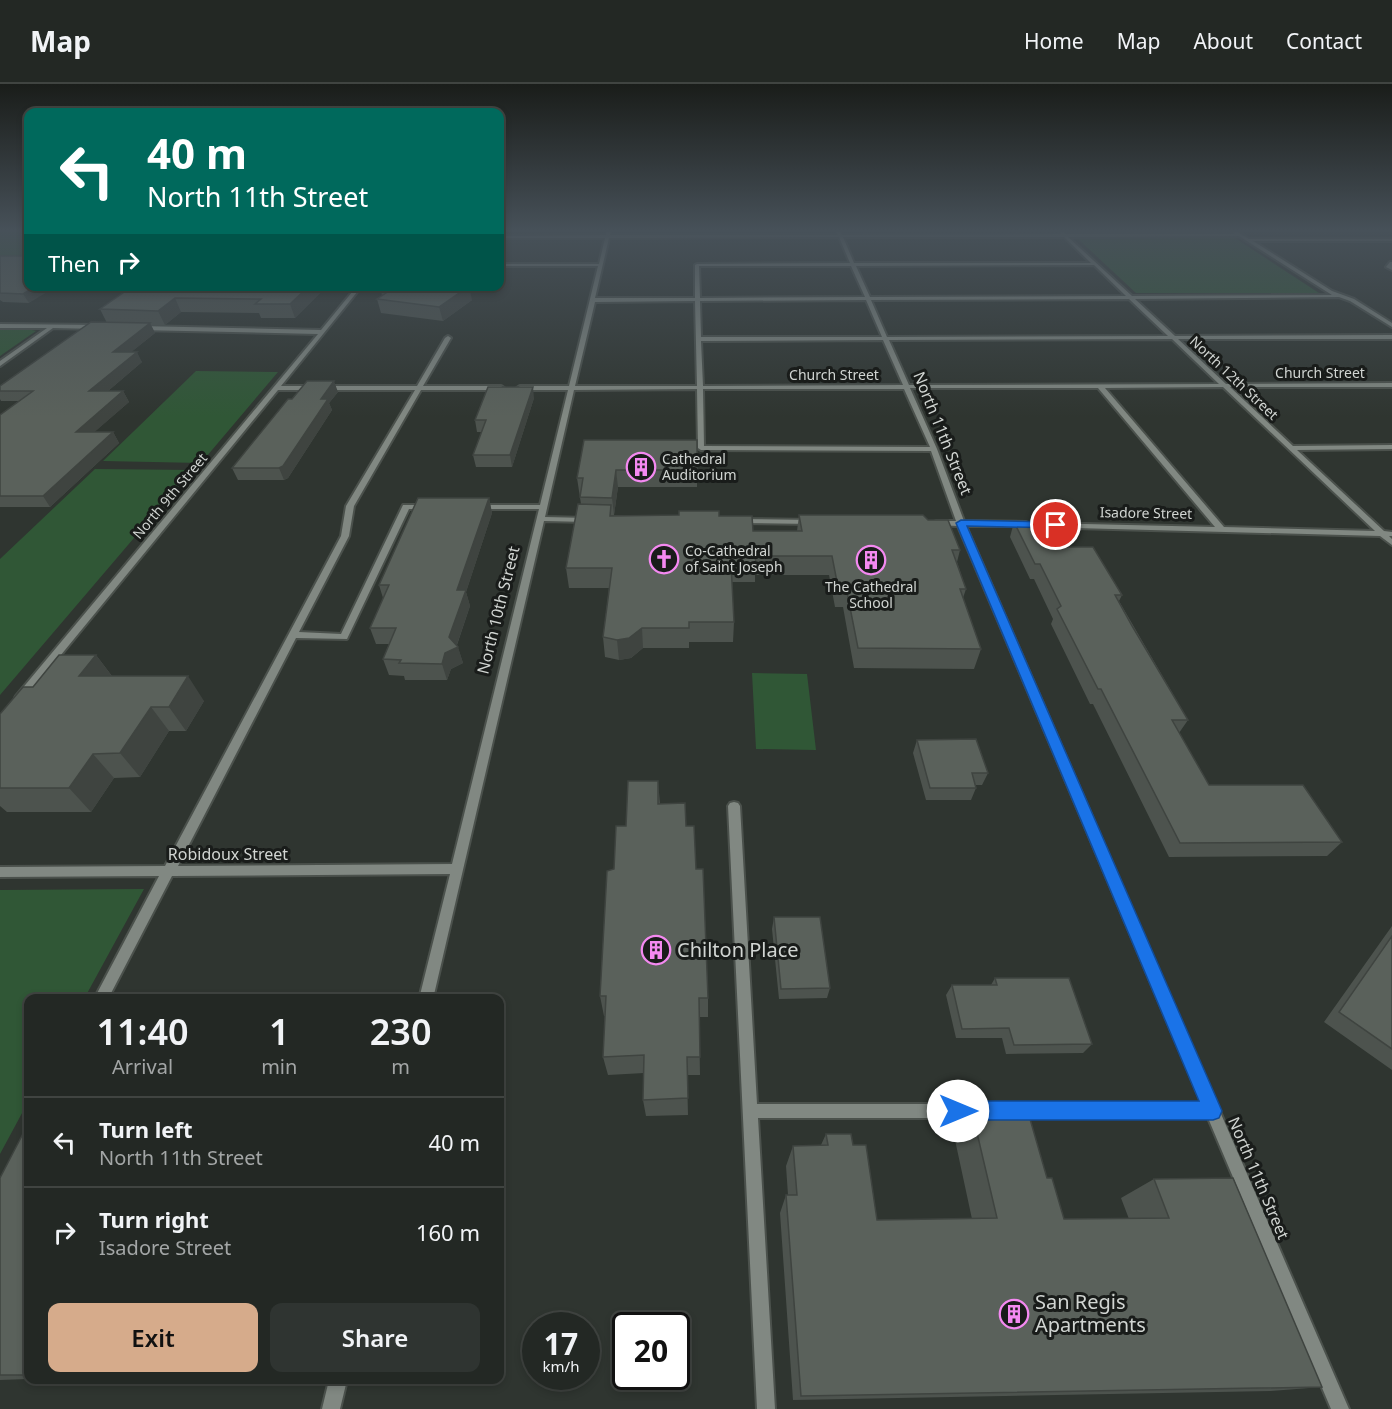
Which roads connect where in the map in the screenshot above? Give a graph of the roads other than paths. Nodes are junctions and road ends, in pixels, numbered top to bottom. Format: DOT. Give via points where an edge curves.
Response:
graph roads {
  1 [pos="355,293"];
  2 [pos="595,293"];
  3 [pos="699,293"];
  4 [pos="866,293"];
  5 [pos="1126,293"];
  6 [pos="1333,293"];
  7 [pos="1338,296"];
  8 [pos="1130,297"];
  9 [pos="868,298"];
  10 [pos="699,299"];
  11 [pos="593,300"];
  12 [pos="1392,324"];
  13 [pos="0,326"];
  14 [pos="53,326"];
  15 [pos="112,328"];
  16 [pos="135,328"];
  17 [pos="323,332"];
  18 [pos="1392,337"];
  19 [pos="448,338"];
  20 [pos="1174,338"];
  21 [pos="700,339"];
  22 [pos="887,339"];
  23 [pos="0,364"];
  24 [pos="1392,385"];
  25 [pos="1100,386"];
  26 [pos="1225,386"];
  27 [pos="573,387"];
  28 [pos="700,387"];
  29 [pos="907,387"];
  30 [pos="276,388"];
  31 [pos="420,388"];
  32 [pos="1392,447"];
  33 [pos="1292,448"];
  34 [pos="934,449"];
  35 [pos="440,507"];
  36 [pos="463,507"];
  37 [pos="542,507"];
  38 [pos="540,519"];
  39 [pos="599,520"];
  40 [pos="727,521"];
  41 [pos="821,522"];
  42 [pos="926,522"];
  43 [pos="961,523"];
  44 [pos="1221,529"];
  45 [pos="1388,534"];
  46 [pos="1392,543"];
  47 [pos="292,635"];
  48 [pos="15,704"];
  49 [pos="734,806"];
  50 [pos="457,869"];
  51 [pos="169,871"];
  52 [pos="0,872"];
  53 [pos="104,994"];
  54 [pos="427,994"];
  55 [pos="750,1111"];
  56 [pos="1213,1111"];
  57 [pos="337,1384"];
  58 [pos="331,1409"];
  59 [pos="766,1409"];
  60 [pos="1340,1409"];
  1 -- 17 [label="street, North 9th Street"];
  2 -- 11 [label="street, North 10th Street"];
  3 -- 10 [label="street"];
  4 -- 9 [label="street, North 11th Street"];
  5 -- 8 [label="street, North 12th Street"];
  6 -- 7 [label="street"];
  7 -- 8 [label="street"];
  7 -- 12 [label="street"];
  8 -- 9 [label="street"];
  8 -- 20 [label="street, North 12th Street"];
  9 -- 10 [label="street"];
  9 -- 22 [label="street, North 11th Street"];
  10 -- 11 [label="street"];
  10 -- 21 [label="street"];
  11 -- 27 [label="street, North 10th Street"];
  13 -- 14 [label="street"];
  14 -- 15 [label="street"];
  14 -- 23 [label="street"];
  16 -- 17 [label="street"];
  17 -- 30 [label="street, North 9th Street"];
  18 -- 20 [label="street"];
  19 -- 31 [label="street"];
  20 -- 22 [label="street"];
  20 -- 26 [label="street, North 12th Street"];
  21 -- 22 [label="street"];
  21 -- 28 [label="street"];
  22 -- 29 [label="street, North 11th Street"];
  24 -- 26 [label="street, Church Street"];
  25 -- 26 [label="street, Church Street"];
  25 -- 29 [label="street, Church Street"];
  25 -- 44 [label="street"];
  26 -- 33 [label="street, North 12th Street"];
  27 -- 28 [label="street, Church Street"];
  27 -- 31 [label="street, Church Street"];
  27 -- 37 [label="street, North 10th Street"];
  28 -- 29 [label="street, Church Street"];
  28 -- 34 [label="street" via="701,448"];
  29 -- 34 [label="street, North 11th Street"];
  30 -- 31 [label="street, Church Street"];
  30 -- 48 [label="street, North 9th Street"];
  31 -- 47 [label="street" via="350,506 345,536"];
  32 -- 33 [label="street"];
  33 -- 45 [label="street, North 12th Street"];
  34 -- 43 [label="street, North 11th Street"];
  35 -- 47 [label="street" via="406,507 344,637"];
  36 -- 37 [label="street"];
  37 -- 38 [label="street, North 10th Street"];
  38 -- 39 [label="street"];
  38 -- 50 [label="street, North 10th Street"];
  40 -- 41 [label="street"];
  42 -- 43 [label="street, Isadore Street"];
  43 -- 44 [label="street, Isadore Street"];
  43 -- 56 [label="street, North 11th Street"];
  44 -- 45 [label="street, Isadore Street"];
  45 -- 46 [label="street, North 12th Street"];
  47 -- 51 [label="street"];
  49 -- 55 [label="street"];
  50 -- 51 [label="street, Robidoux Street"];
  50 -- 54 [label="street, North 10th Street"];
  51 -- 52 [label="street, Robidoux Street"];
  51 -- 53 [label="street"];
  55 -- 56 [label="street"];
  55 -- 59 [label="street"];
  56 -- 60 [label="street, North 11th Street"];
  57 -- 58 [label="street"];
}
